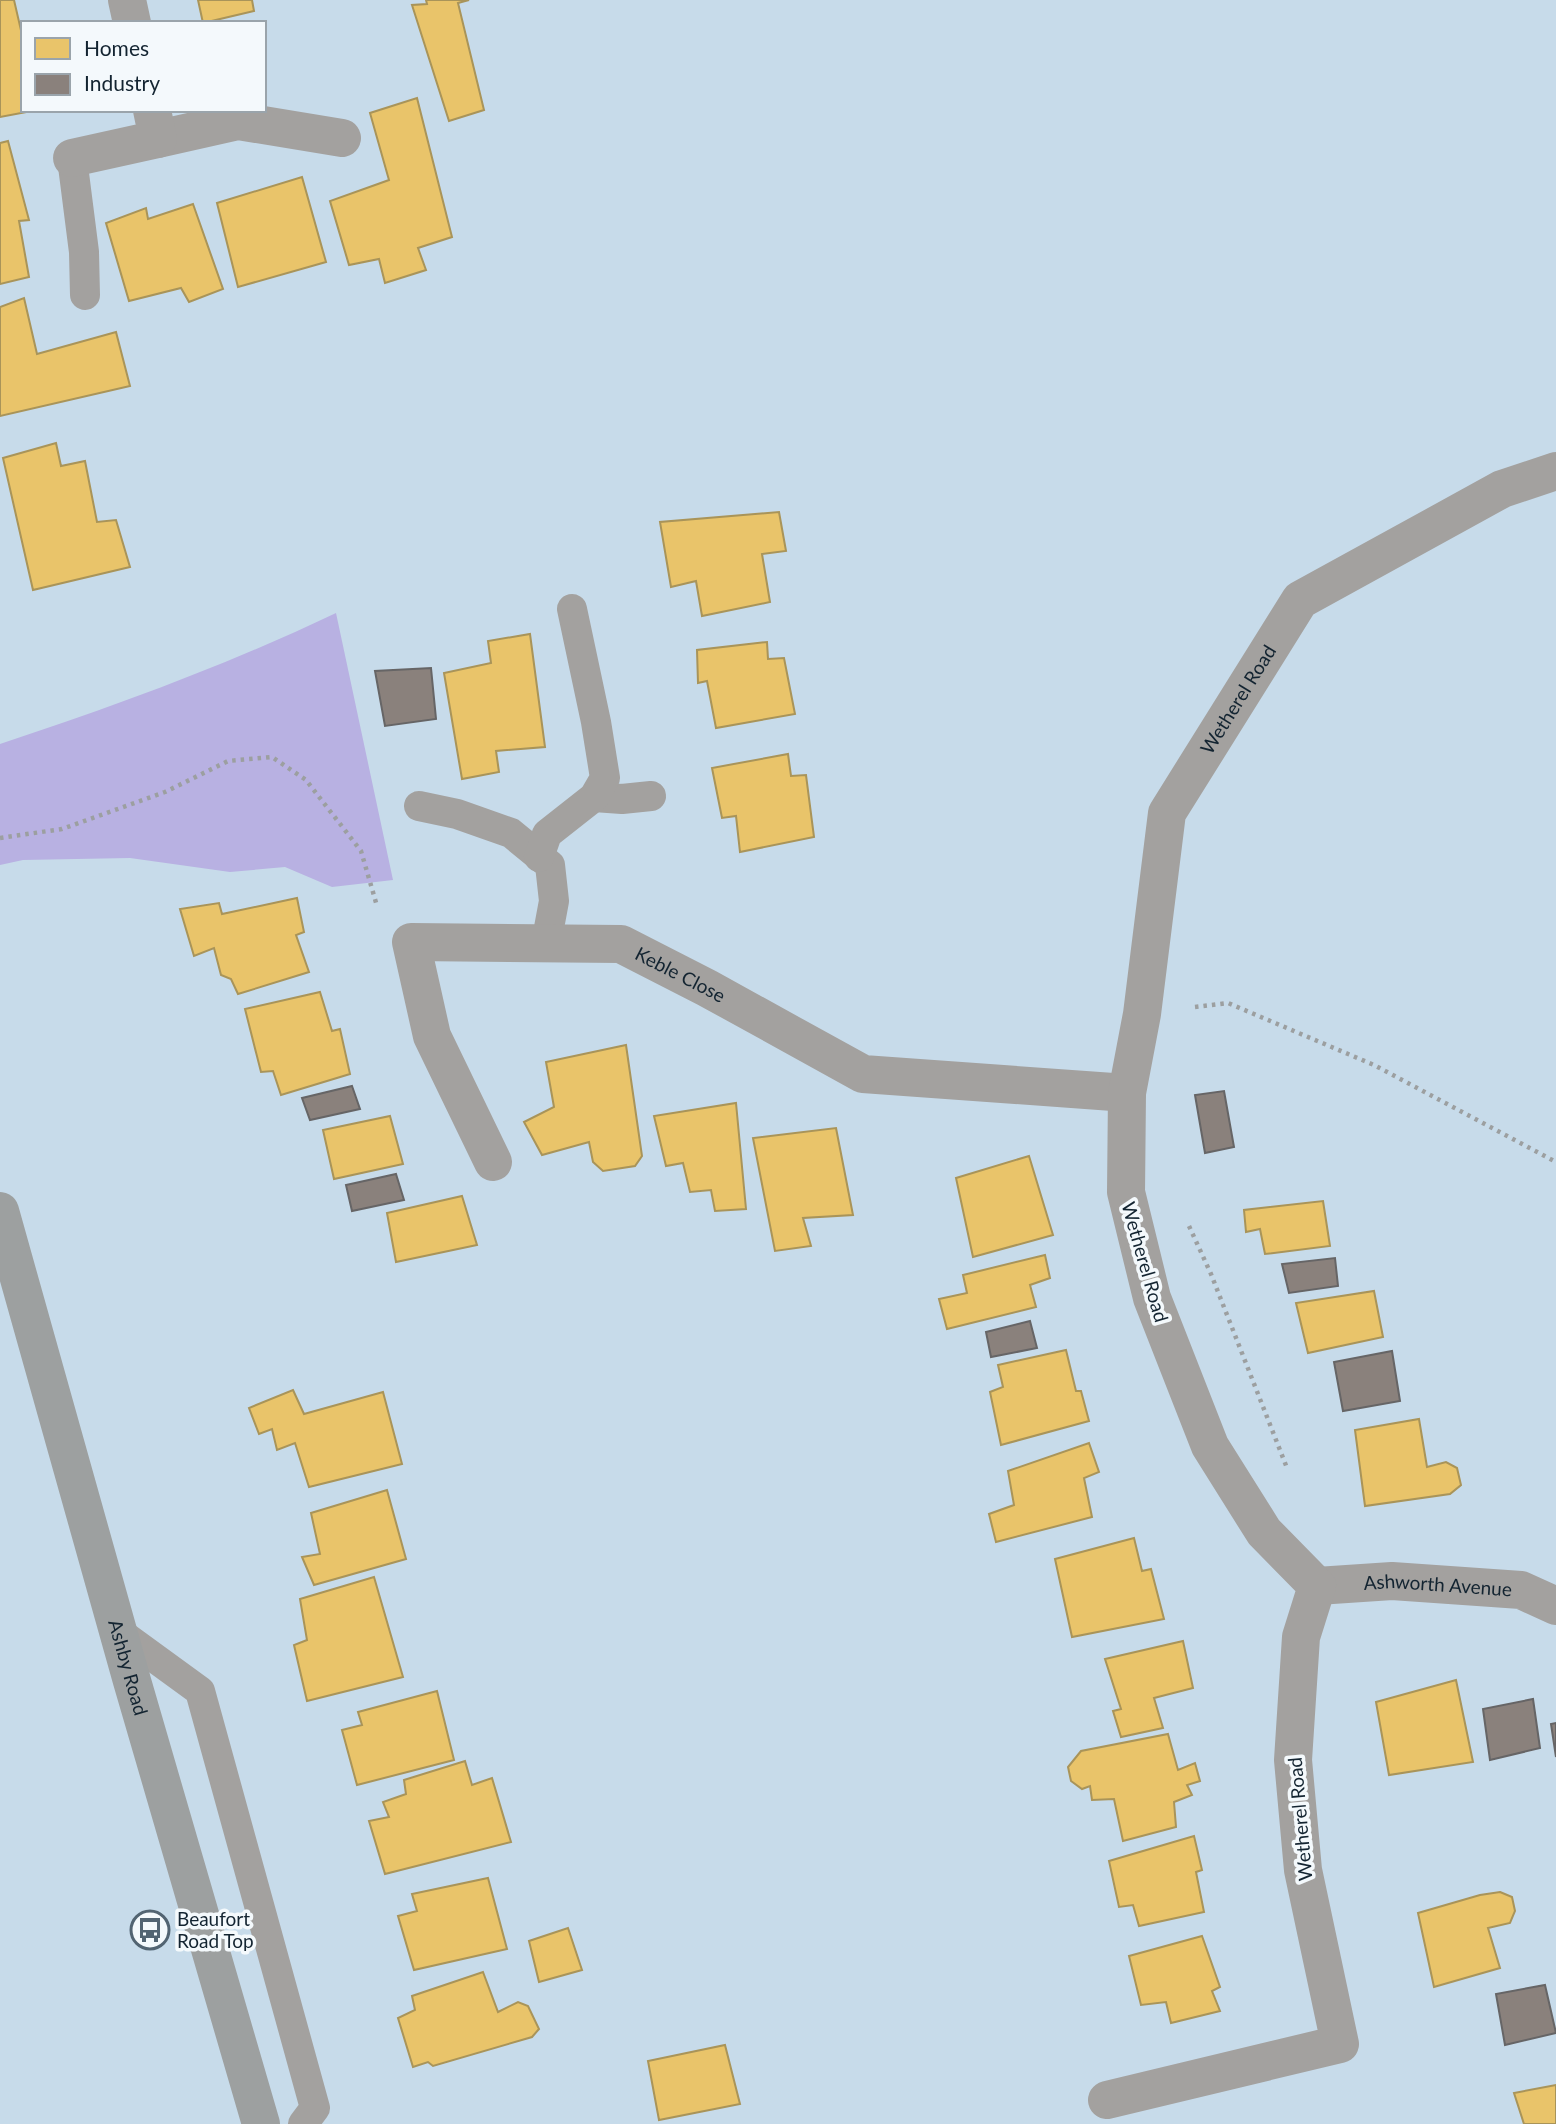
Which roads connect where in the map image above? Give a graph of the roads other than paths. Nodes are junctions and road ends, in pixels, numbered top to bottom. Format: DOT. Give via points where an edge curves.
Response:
graph roads {
  1 [pos="127,0"];
  2 [pos="132,21"];
  3 [pos="155,125"];
  4 [pos="342,138"];
  5 [pos="72,158"];
  6 [pos="85,295"];
  7 [pos="1556,471"];
  8 [pos="572,609"];
  9 [pos="651,796"];
  10 [pos="594,797"];
  11 [pos="419,806"];
  12 [pos="538,857"];
  13 [pos="546,944"];
  14 [pos="1127,1093"];
  15 [pos="493,1162"];
  16 [pos="0,1211"];
  17 [pos="1317,1586"];
  18 [pos="1556,1606"];
  19 [pos="119,1632"];
  20 [pos="1107,2100"];
  21 [pos="261,2124"];
  22 [pos="303,2124"];
  1 -- 2 [label="street"];
  3 -- 4 [label="street" via="238,121"];
  3 -- 5 [label="street"];
  5 -- 6 [label="lane"];
  7 -- 14 [label="street, Wetherel Road" via="1502,489 1300,600 1167,813 1142,1014"];
  8 -- 10 [label="lane" via="605,778"];
  9 -- 10 [label="lane"];
  10 -- 12 [label="lane" via="547,834"];
  11 -- 12 [label="lane" via="511,833"];
  12 -- 13 [label="lane" via="550,865 554,901"];
  13 -- 14 [label="street, Keble Close" via="621,944 863,1074"];
  13 -- 15 [label="street, Keble Close" via="411,942 432,1036"];
  14 -- 17 [label="street, Wetherel Road" via="1126,1192 1152,1298 1210,1446 1264,1532"];
  16 -- 19 [label="highway, Ashby Road"];
  17 -- 18 [label="street, Ashworth Avenue" via="1392,1581 1521,1590"];
  17 -- 20 [label="street, Wetherel Road" via="1301,1637 1293,1760 1303,1870 1340,2044"];
  19 -- 21 [label="highway, Ashby Road"];
  19 -- 22 [label="lane" via="200,1691 315,2108"];
}
